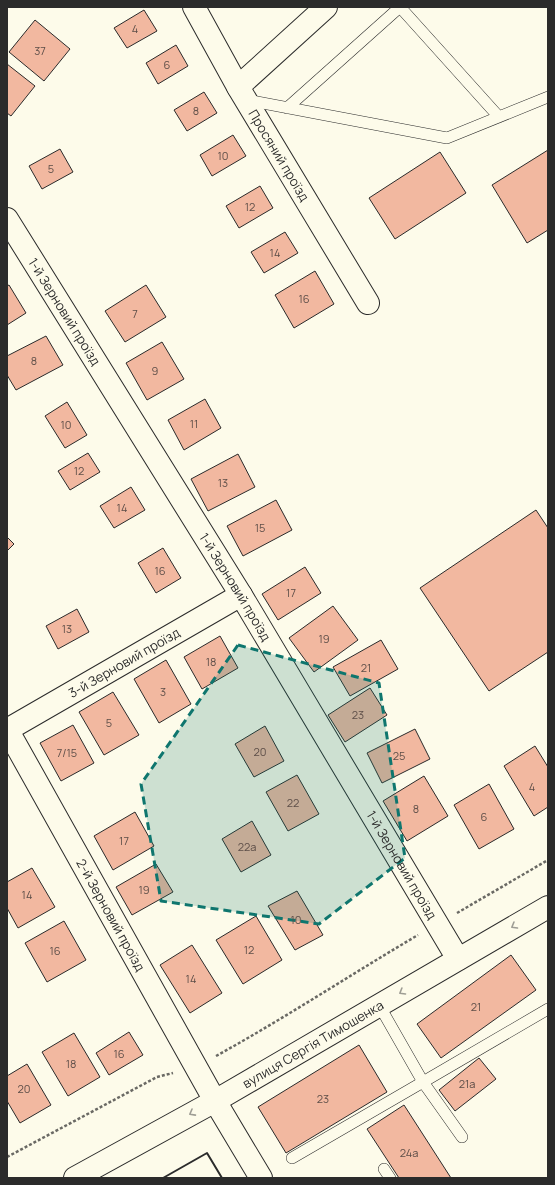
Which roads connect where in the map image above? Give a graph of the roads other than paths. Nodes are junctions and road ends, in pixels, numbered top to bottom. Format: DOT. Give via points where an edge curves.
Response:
graph roads {
  1 [pos="194,7"];
  2 [pos="326,7"];
  3 [pos="242,93"];
  4 [pos="548,97"];
  5 [pos="287,108"];
  6 [pos="499,117"];
  7 [pos="7,219"];
  8 [pos="368,303"];
  9 [pos="241,595"];
  10 [pos="7,730"];
  11 [pos="548,907"];
  12 [pos="458,959"];
  13 [pos="379,1005"];
  14 [pos="548,1009"];
  15 [pos="423,1082"];
  16 [pos="215,1101"];
  17 [pos="462,1137"];
  18 [pos="292,1158"];
  19 [pos="75,1178"];
  20 [pos="261,1178"];
  1 -- 3 [label="street, Просяний проїзд"];
  2 -- 3 [label="street"];
  3 -- 5 [label="lane"];
  3 -- 8 [label="street, Просяний проїзд"];
  4 -- 6 [label="lane"];
  5 -- 6 [label="lane" via="447,138"];
  5 -- 6 [label="lane" via="400,7"];
  7 -- 9 [label="street, 1-й Зерновий проїзд"];
  9 -- 10 [label="street, 3-й Зерновий проїзд"];
  9 -- 12 [label="street, 1-й Зерновий проїзд"];
  10 -- 16 [label="street, 2-й Зерновий проїзд"];
  11 -- 12 [label="street, вулиця Сергія Тимошенка, one-way"];
  12 -- 13 [label="street, вулиця Сергія Тимошенка, one-way"];
  13 -- 15 [label="lane"];
  13 -- 16 [label="street, вулиця Сергія Тимошенка"];
  14 -- 15 [label="lane"];
  15 -- 17 [label="lane"];
  15 -- 18 [label="lane"];
  16 -- 19 [label="street, вулиця Сергія Тимошенка, one-way"];
  16 -- 20 [label="street, 2-й Зерновий проїзд"];
}
